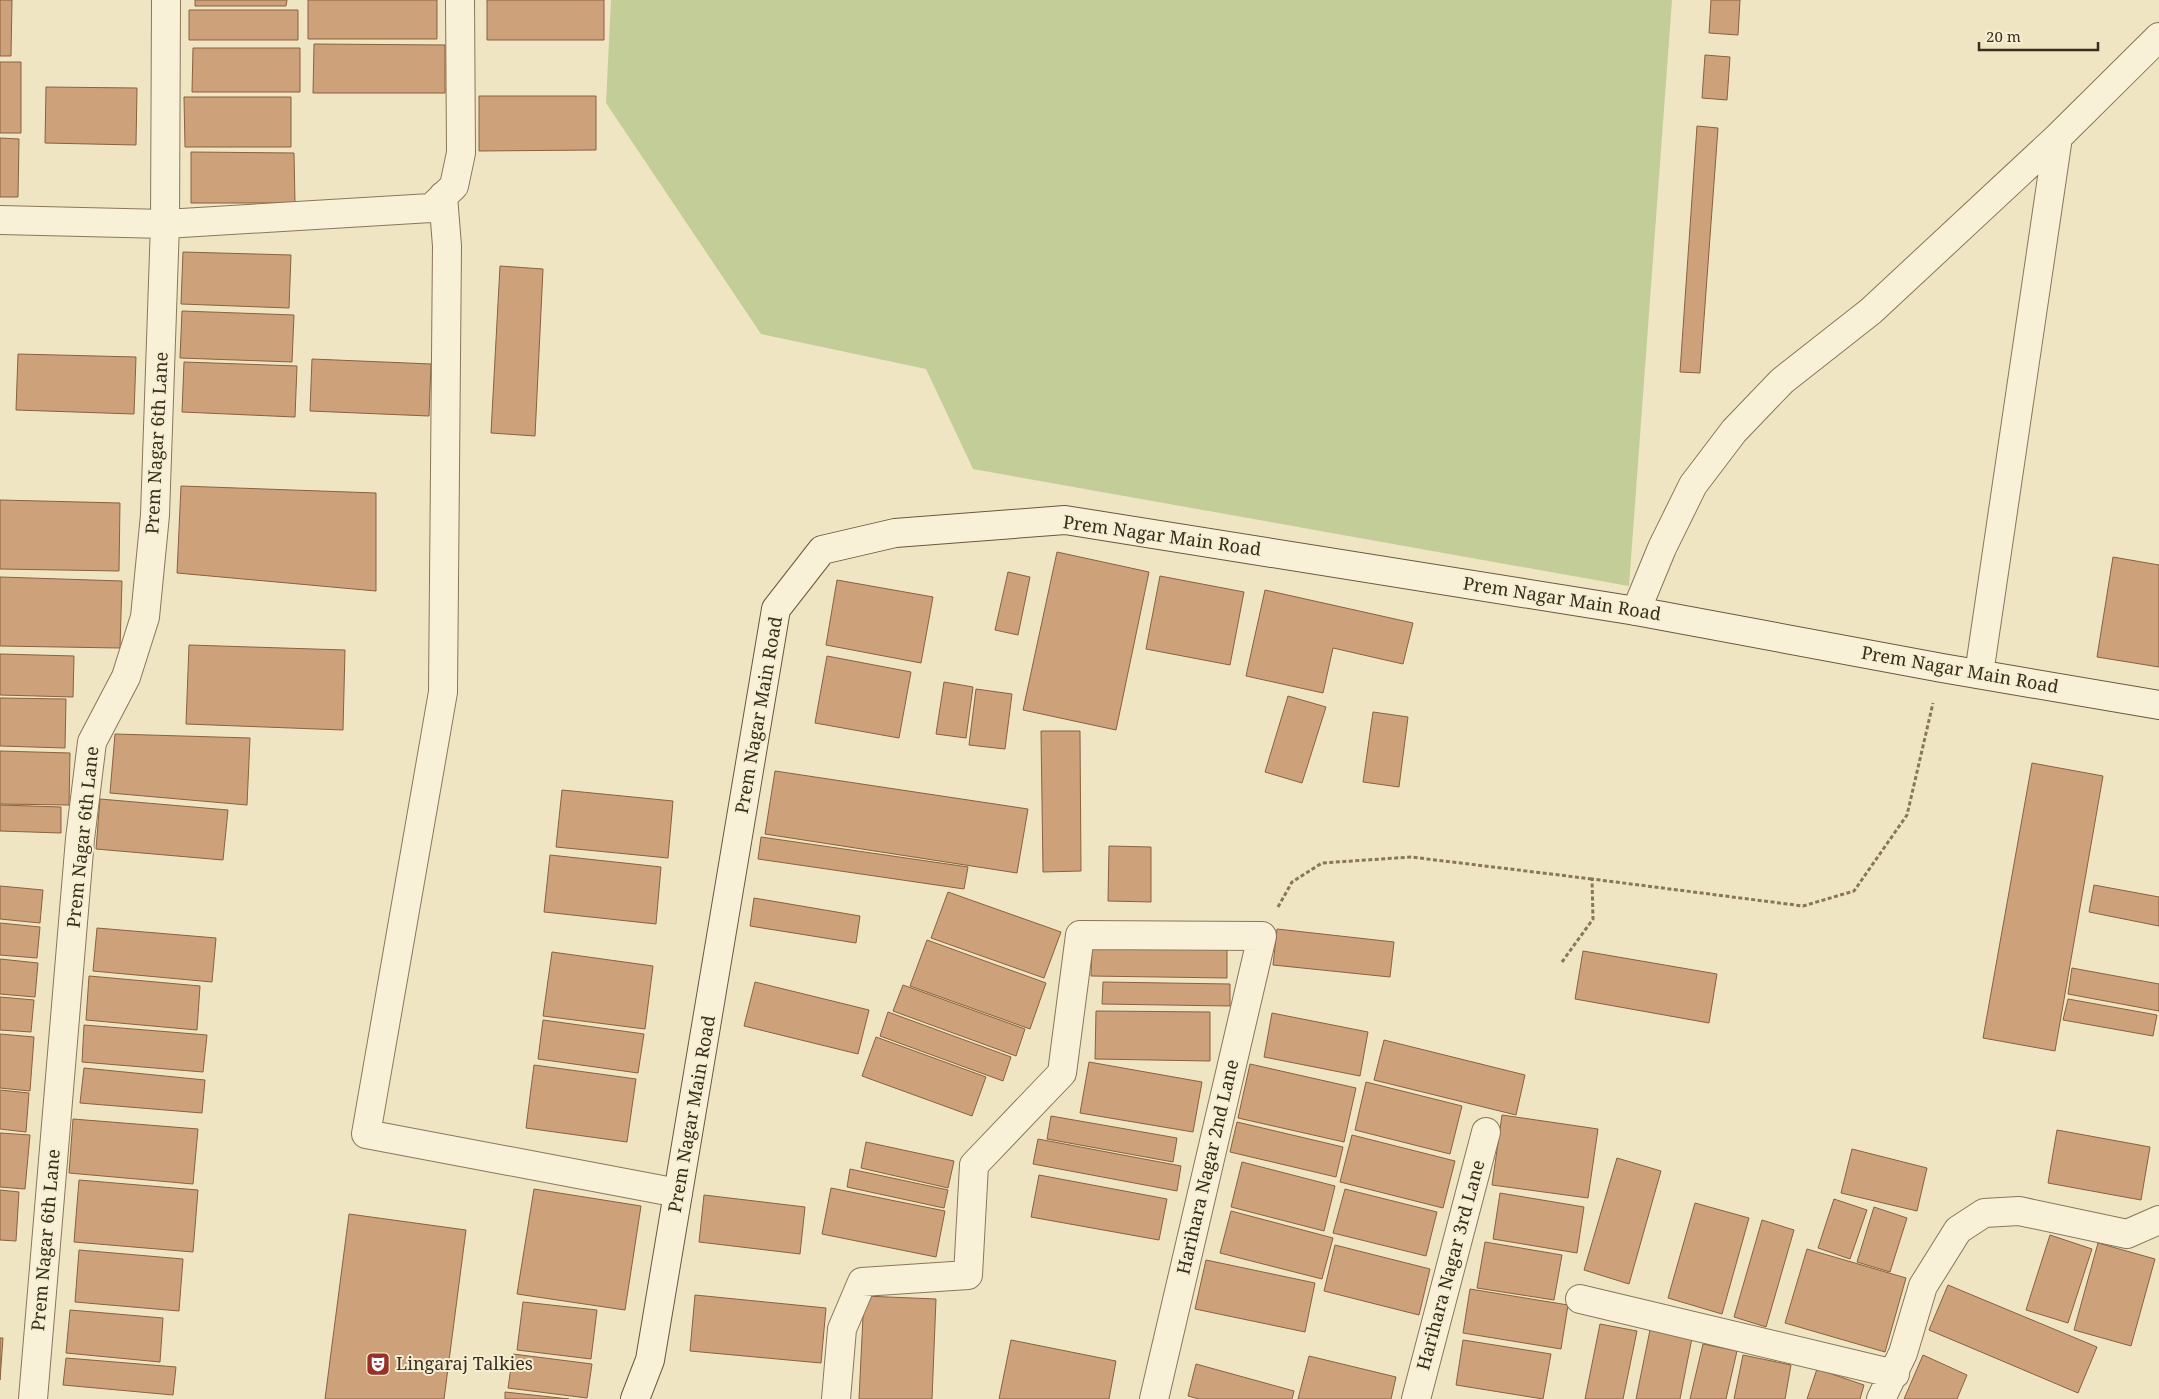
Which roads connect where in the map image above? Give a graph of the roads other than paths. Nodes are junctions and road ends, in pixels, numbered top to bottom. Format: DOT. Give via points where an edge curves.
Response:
graph roads {
  1 [pos="166,0"];
  2 [pos="460,0"];
  3 [pos="2159,37"];
  4 [pos="2058,137"];
  5 [pos="443,196"];
  6 [pos="0,220"];
  7 [pos="166,224"];
  8 [pos="1636,611"];
  9 [pos="1979,674"];
  10 [pos="2159,705"];
  11 [pos="1486,1132"];
  12 [pos="678,1193"];
  13 [pos="2159,1220"];
  14 [pos="1580,1299"];
  15 [pos="1894,1374"];
  16 [pos="33,1399"];
  17 [pos="635,1399"];
  18 [pos="836,1399"];
  19 [pos="1154,1399"];
  20 [pos="1416,1399"];
  21 [pos="1882,1399"];
  1 -- 7 [label="street, Prem Nagar 6th Lane"];
  2 -- 5 [label="street" via="461,154 454,186"];
  3 -- 4 [label="street"];
  4 -- 8 [label="street" via="1871,311 1782,380 1734,431 1694,485 1662,548"];
  4 -- 9 [label="street"];
  5 -- 7 [label="street" via="431,208"];
  5 -- 12 [label="street" via="446,246 443,692 366,1134"];
  6 -- 7 [label="street"];
  7 -- 16 [label="street, Prem Nagar 6th Lane" via="155,515 145,617 126,676 92,742 80,839"];
  8 -- 9 [label="street, Prem Nagar Main Road"];
  8 -- 12 [label="street, Prem Nagar Main Road" via="1065,520 895,533 822,550 776,609"];
  9 -- 10 [label="street, Prem Nagar Main Road"];
  11 -- 20 [label="street, Harihara Nagar 3rd Lane"];
  12 -- 17 [label="street, Prem Nagar Main Road" via="650,1360"];
  13 -- 15 [label="street" via="2127,1234 2019,1211 1984,1213 1958,1230 1923,1286"];
  14 -- 15 [label="street"];
  15 -- 21 [label="street"];
  18 -- 19 [label="street, Harihara Nagar 2nd Lane" via="842,1329 862,1282 968,1275 974,1164 1062,1073 1080,935 1262,936"];
}
